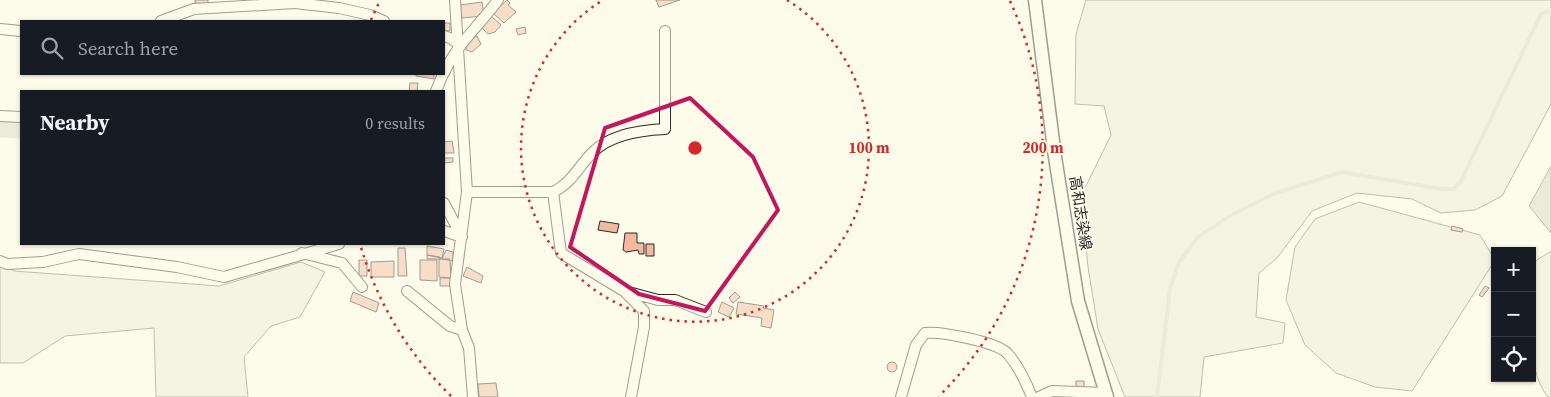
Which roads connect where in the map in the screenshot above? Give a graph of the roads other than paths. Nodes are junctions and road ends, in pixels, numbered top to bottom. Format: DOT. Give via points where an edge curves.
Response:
graph roads {
  1 [pos="454,0"];
  2 [pos="498,0"];
  3 [pos="1035,0"];
  4 [pos="163,20"];
  5 [pos="382,20"];
  6 [pos="0,29"];
  7 [pos="20,31"];
  8 [pos="665,31"];
  9 [pos="445,36"];
  10 [pos="458,45"];
  11 [pos="445,71"];
  12 [pos="443,75"];
  13 [pos="436,90"];
  14 [pos="0,116"];
  15 [pos="20,116"];
  16 [pos="467,192"];
  17 [pos="553,192"];
  18 [pos="445,205"];
  19 [pos="445,231"];
  20 [pos="462,236"];
  21 [pos="335,245"];
  22 [pos="301,253"];
  23 [pos="0,261"];
  24 [pos="362,287"];
  25 [pos="407,291"];
  26 [pos="624,291"];
  27 [pos="706,312"];
  28 [pos="462,330"];
  29 [pos="1106,395"];
  30 [pos="473,397"];
  31 [pos="631,397"];
  32 [pos="901,397"];
  33 [pos="1032,397"];
  34 [pos="1039,397"];
  1 -- 10 [label="street"];
  2 -- 10 [label="street" via="483,22"];
  3 -- 29 [label="street, 高和志染線" via="1078,302"];
  4 -- 5 [label="street" via="194,9 295,3 339,8"];
  6 -- 7 [label="street"];
  8 -- 17 [label="street" via="665,129 641,131 604,143 563,188"];
  9 -- 10 [label="street"];
  10 -- 11 [label="street"];
  10 -- 16 [label="street"];
  12 -- 13 [label="street"];
  14 -- 15 [label="street"];
  16 -- 17 [label="street"];
  16 -- 20 [label="street"];
  17 -- 26 [label="street" via="561,253"];
  18 -- 20 [label="street"];
  19 -- 20 [label="street"];
  20 -- 28 [label="street" via="455,284"];
  21 -- 22 [label="street"];
  22 -- 23 [label="street" via="224,276 79,254 43,262 7,264"];
  22 -- 24 [label="street" via="342,264"];
  25 -- 28 [label="street" via="450,326"];
  26 -- 27 [label="street" via="658,300 675,300"];
  26 -- 31 [label="street" via="644,311"];
  28 -- 30 [label="street" via="469,348"];
  29 -- 34 [label="street" via="1052,391"];
  32 -- 33 [label="street" via="916,345 925,332 965,338 1007,353"];
}
